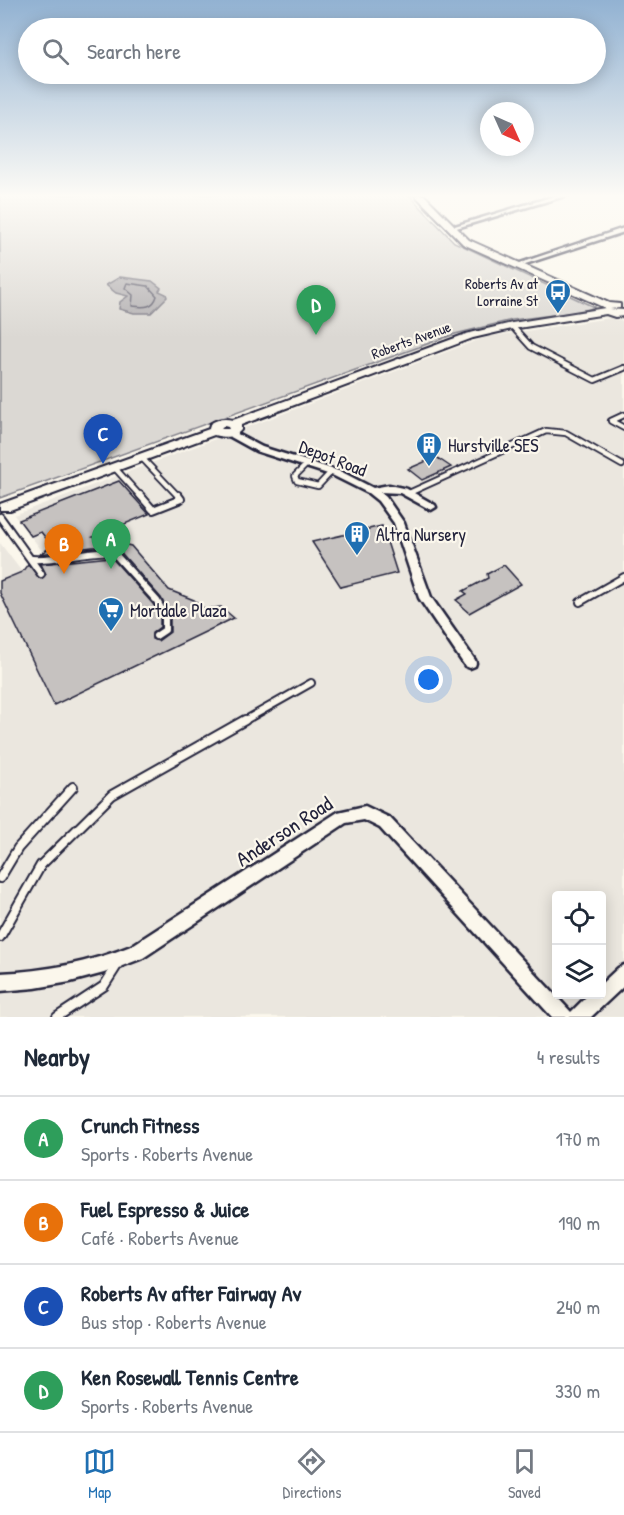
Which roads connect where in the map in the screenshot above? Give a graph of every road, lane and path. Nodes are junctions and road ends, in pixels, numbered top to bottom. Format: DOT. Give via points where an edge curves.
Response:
graph roads {
  1 [pos="467,242"];
  2 [pos="586,242"];
  3 [pos="517,265"];
  4 [pos="624,308"];
  5 [pos="607,309"];
  6 [pos="624,313"];
  7 [pos="512,326"];
  8 [pos="624,368"];
  9 [pos="624,415"];
  10 [pos="232,428"];
  11 [pos="624,428"];
  12 [pos="141,457"];
  13 [pos="307,464"];
  14 [pos="622,465"];
  15 [pos="114,467"];
  16 [pos="332,471"];
  17 [pos="372,491"];
  18 [pos="409,493"];
  19 [pos="431,507"];
  20 [pos="1,510"];
  21 [pos="32,559"];
  22 [pos="41,574"];
  23 [pos="624,577"];
  24 [pos="580,602"];
  25 [pos="156,636"];
  26 [pos="470,663"];
  27 [pos="311,683"];
  28 [pos="73,786"];
  29 [pos="0,878"];
  30 [pos="0,938"];
  31 [pos="122,959"];
  32 [pos="624,974"];
  33 [pos="0,982"];
  34 [pos="57,1017"];
  35 [pos="564,1017"];
  36 [pos="578,1017"];
  1 -- 3 [label="street"];
  2 -- 3 [label="street"];
  3 -- 5 [label="street"];
  4 -- 5 [label="street"];
  5 -- 6 [label="street" via="615,314"];
  5 -- 7 [label="street, Roberts Avenue"];
  7 -- 8 [label="lane" via="531,347 595,380"];
  7 -- 10 [label="street, Roberts Avenue" via="470,336"];
  9 -- 11 [label="lane" via="611,421"];
  10 -- 12 [label="street, Roberts Avenue"];
  10 -- 13 [label="street, Depot Road" via="259,449"];
  12 -- 15 [label="street, Roberts Avenue"];
  12 -- 15 [label="lane" via="181,499 153,510"];
  13 -- 16 [label="street, Depot Road"];
  13 -- 16 [label="lane" via="296,476 297,481 318,486"];
  14 -- 18 [label="lane" via="566,433 546,431"];
  15 -- 20 [label="street, Roberts Avenue"];
  16 -- 17 [label="street, Depot Road"];
  17 -- 18 [label="street" via="392,487"];
  17 -- 26 [label="street, Depot Road" via="395,515 425,598"];
  18 -- 19 [label="street"];
  20 -- 21 [label="lane"];
  21 -- 22 [label="lane"];
  21 -- 25 [label="lane" via="112,552 157,601 165,616 165,630"];
  23 -- 24 [label="lane"];
  27 -- 30 [label="lane" via="112,795 41,865"];
  28 -- 29 [label="lane" via="18,848"];
  31 -- 33 [label="street, Anderson Road" via="50,976"];
  31 -- 34 [label="lane" via="104,986"];
  31 -- 35 [label="street, Anderson Road" via="157,941 344,818 365,813 385,823"];
  32 -- 36 [label="street"];
}
